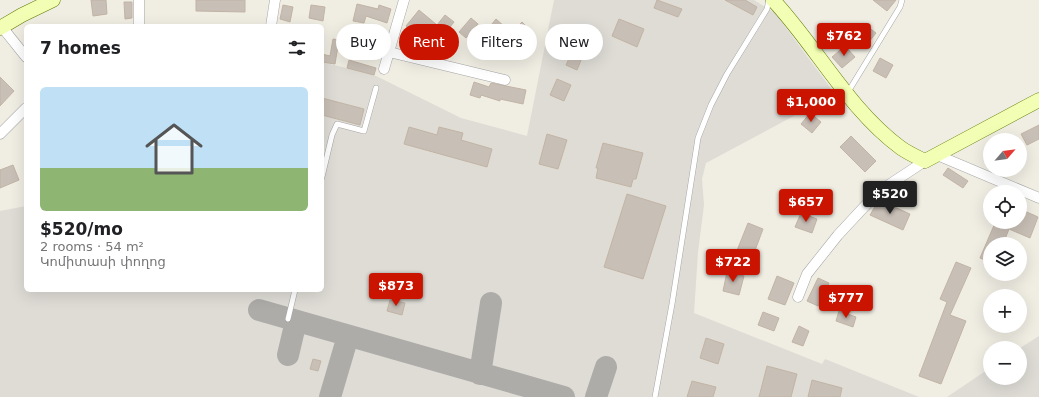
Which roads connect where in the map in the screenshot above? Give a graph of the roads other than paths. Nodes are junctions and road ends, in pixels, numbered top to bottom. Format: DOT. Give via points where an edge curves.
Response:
graph roads {
  1 [pos="53,0"];
  2 [pos="140,0"];
  3 [pos="275,0"];
  4 [pos="404,0"];
  5 [pos="769,0"];
  6 [pos="773,0"];
  7 [pos="902,0"];
  8 [pos="139,24"];
  9 [pos="271,24"];
  10 [pos="1,28"];
  11 [pos="391,45"];
  12 [pos="391,52"];
  13 [pos="24,55"];
  14 [pos="387,60"];
  15 [pos="384,69"];
  16 [pos="505,80"];
  17 [pos="376,88"];
  18 [pos="848,94"];
  19 [pos="1039,100"];
  20 [pos="24,110"];
  21 [pos="0,134"];
  22 [pos="931,158"];
  23 [pos="324,168"];
  24 [pos="1039,198"];
  25 [pos="295,292"];
  26 [pos="798,297"];
  27 [pos="288,319"];
  28 [pos="654,397"];
  1 -- 10 [label="main road"];
  2 -- 8 [label="street"];
  3 -- 9 [label="street"];
  4 -- 11 [label="street"];
  5 -- 28 [label="lane" via="768,9 727,74 711,105 698,138 672,304"];
  6 -- 18 [label="main road"];
  7 -- 18 [label="lane"];
  10 -- 13 [label="street"];
  12 -- 16 [label="street"];
  14 -- 15 [label="street"];
  17 -- 23 [label="lane" via="364,131 337,124"];
  18 -- 22 [label="main road" via="883,133 902,148"];
  19 -- 22 [label="main road"];
  20 -- 21 [label="street"];
  22 -- 24 [label="street"];
  22 -- 26 [label="street" via="878,192 838,235 807,274"];
  25 -- 27 [label="lane"];
}
